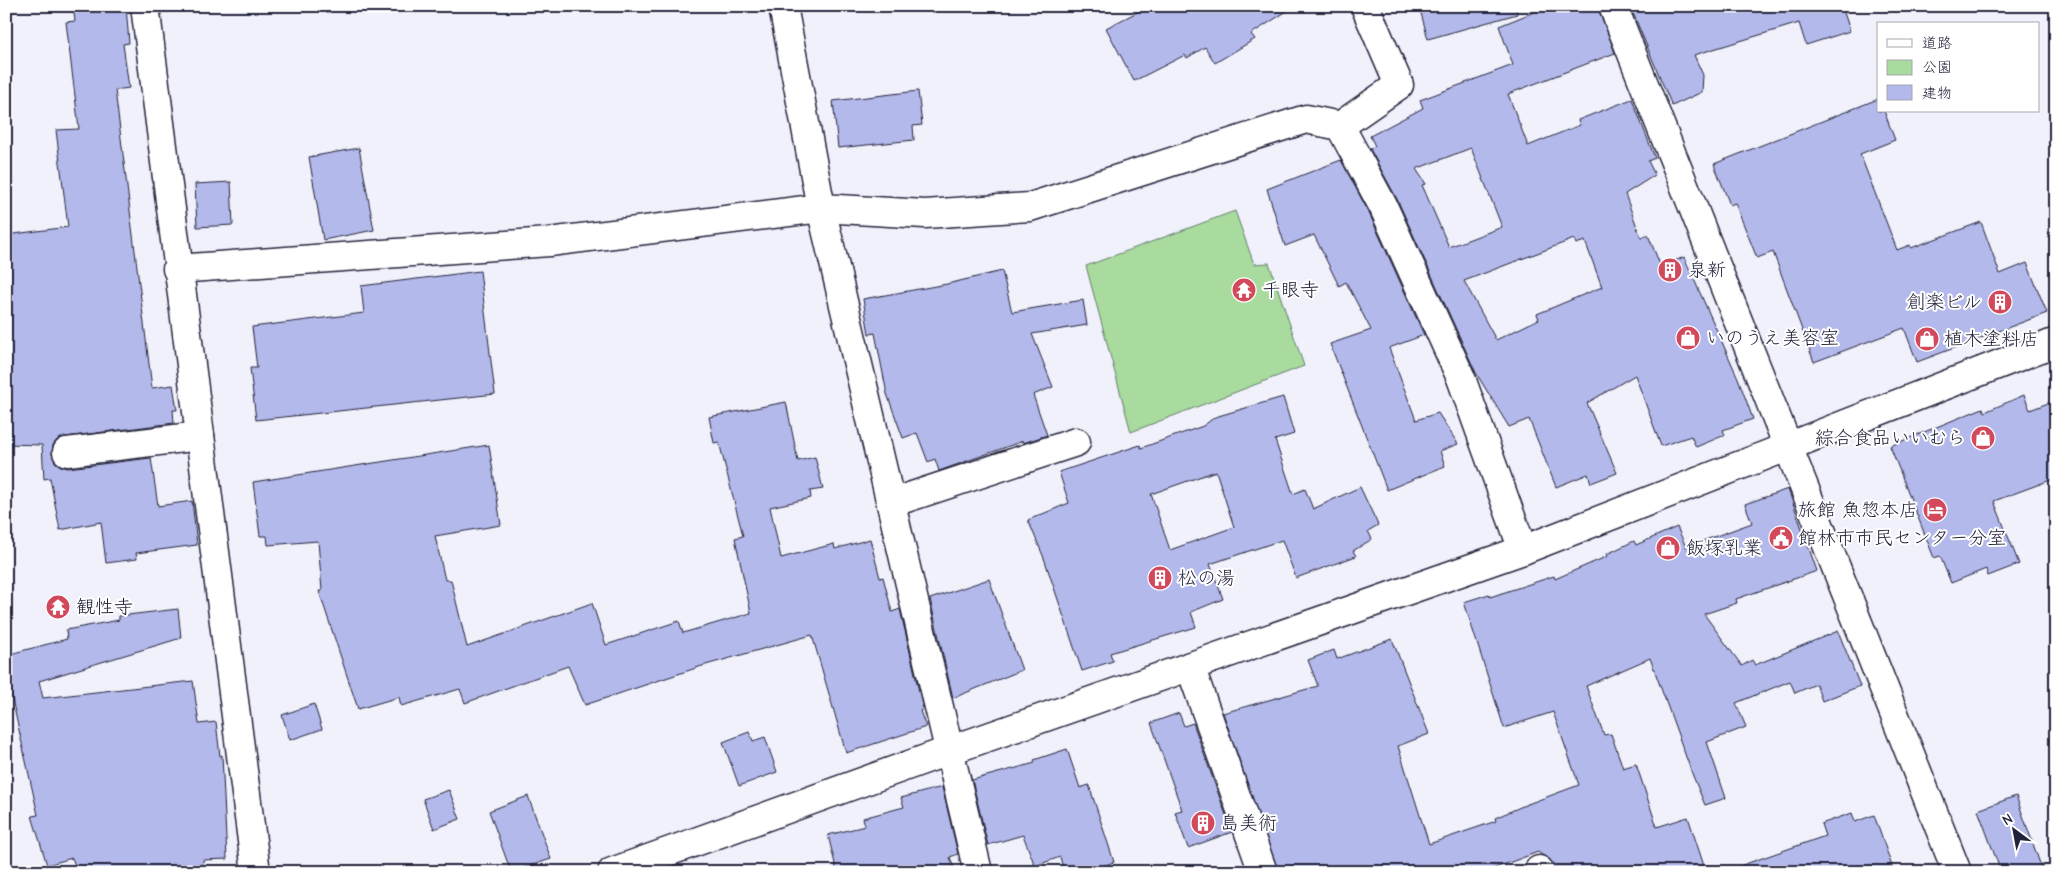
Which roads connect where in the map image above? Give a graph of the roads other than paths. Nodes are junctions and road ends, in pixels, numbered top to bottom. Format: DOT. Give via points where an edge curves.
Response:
graph roads {
  1 [pos="145,6"];
  2 [pos="783,6"];
  3 [pos="1366,6"];
  4 [pos="1613,6"];
  5 [pos="1340,126"];
  6 [pos="821,208"];
  7 [pos="178,269"];
  8 [pos="2056,342"];
  9 [pos="200,436"];
  10 [pos="1076,442"];
  11 [pos="1790,448"];
  12 [pos="67,452"];
  13 [pos="891,503"];
  14 [pos="1523,550"];
  15 [pos="1190,666"];
  16 [pos="948,751"];
  17 [pos="256,872"];
  18 [pos="612,872"];
  19 [pos="978,872"];
  20 [pos="1263,872"];
  21 [pos="1957,872"];
  1 -- 7 [label="street"];
  2 -- 6 [label="street"];
  3 -- 5 [label="street" via="1399,85"];
  4 -- 11 [label="street"];
  5 -- 6 [label="street" via="1306,119 1030,207 925,214"];
  5 -- 14 [label="street" via="1383,206 1460,378"];
  6 -- 7 [label="street" via="549,242"];
  6 -- 13 [label="street"];
  7 -- 9 [label="street"];
  8 -- 11 [label="street"];
  9 -- 12 [label="street"];
  9 -- 17 [label="street"];
  10 -- 13 [label="street"];
  11 -- 14 [label="street"];
  11 -- 21 [label="street"];
  13 -- 16 [label="street"];
  14 -- 15 [label="street"];
  15 -- 16 [label="street"];
  15 -- 20 [label="street"];
  16 -- 18 [label="street"];
  16 -- 19 [label="street"];
}
